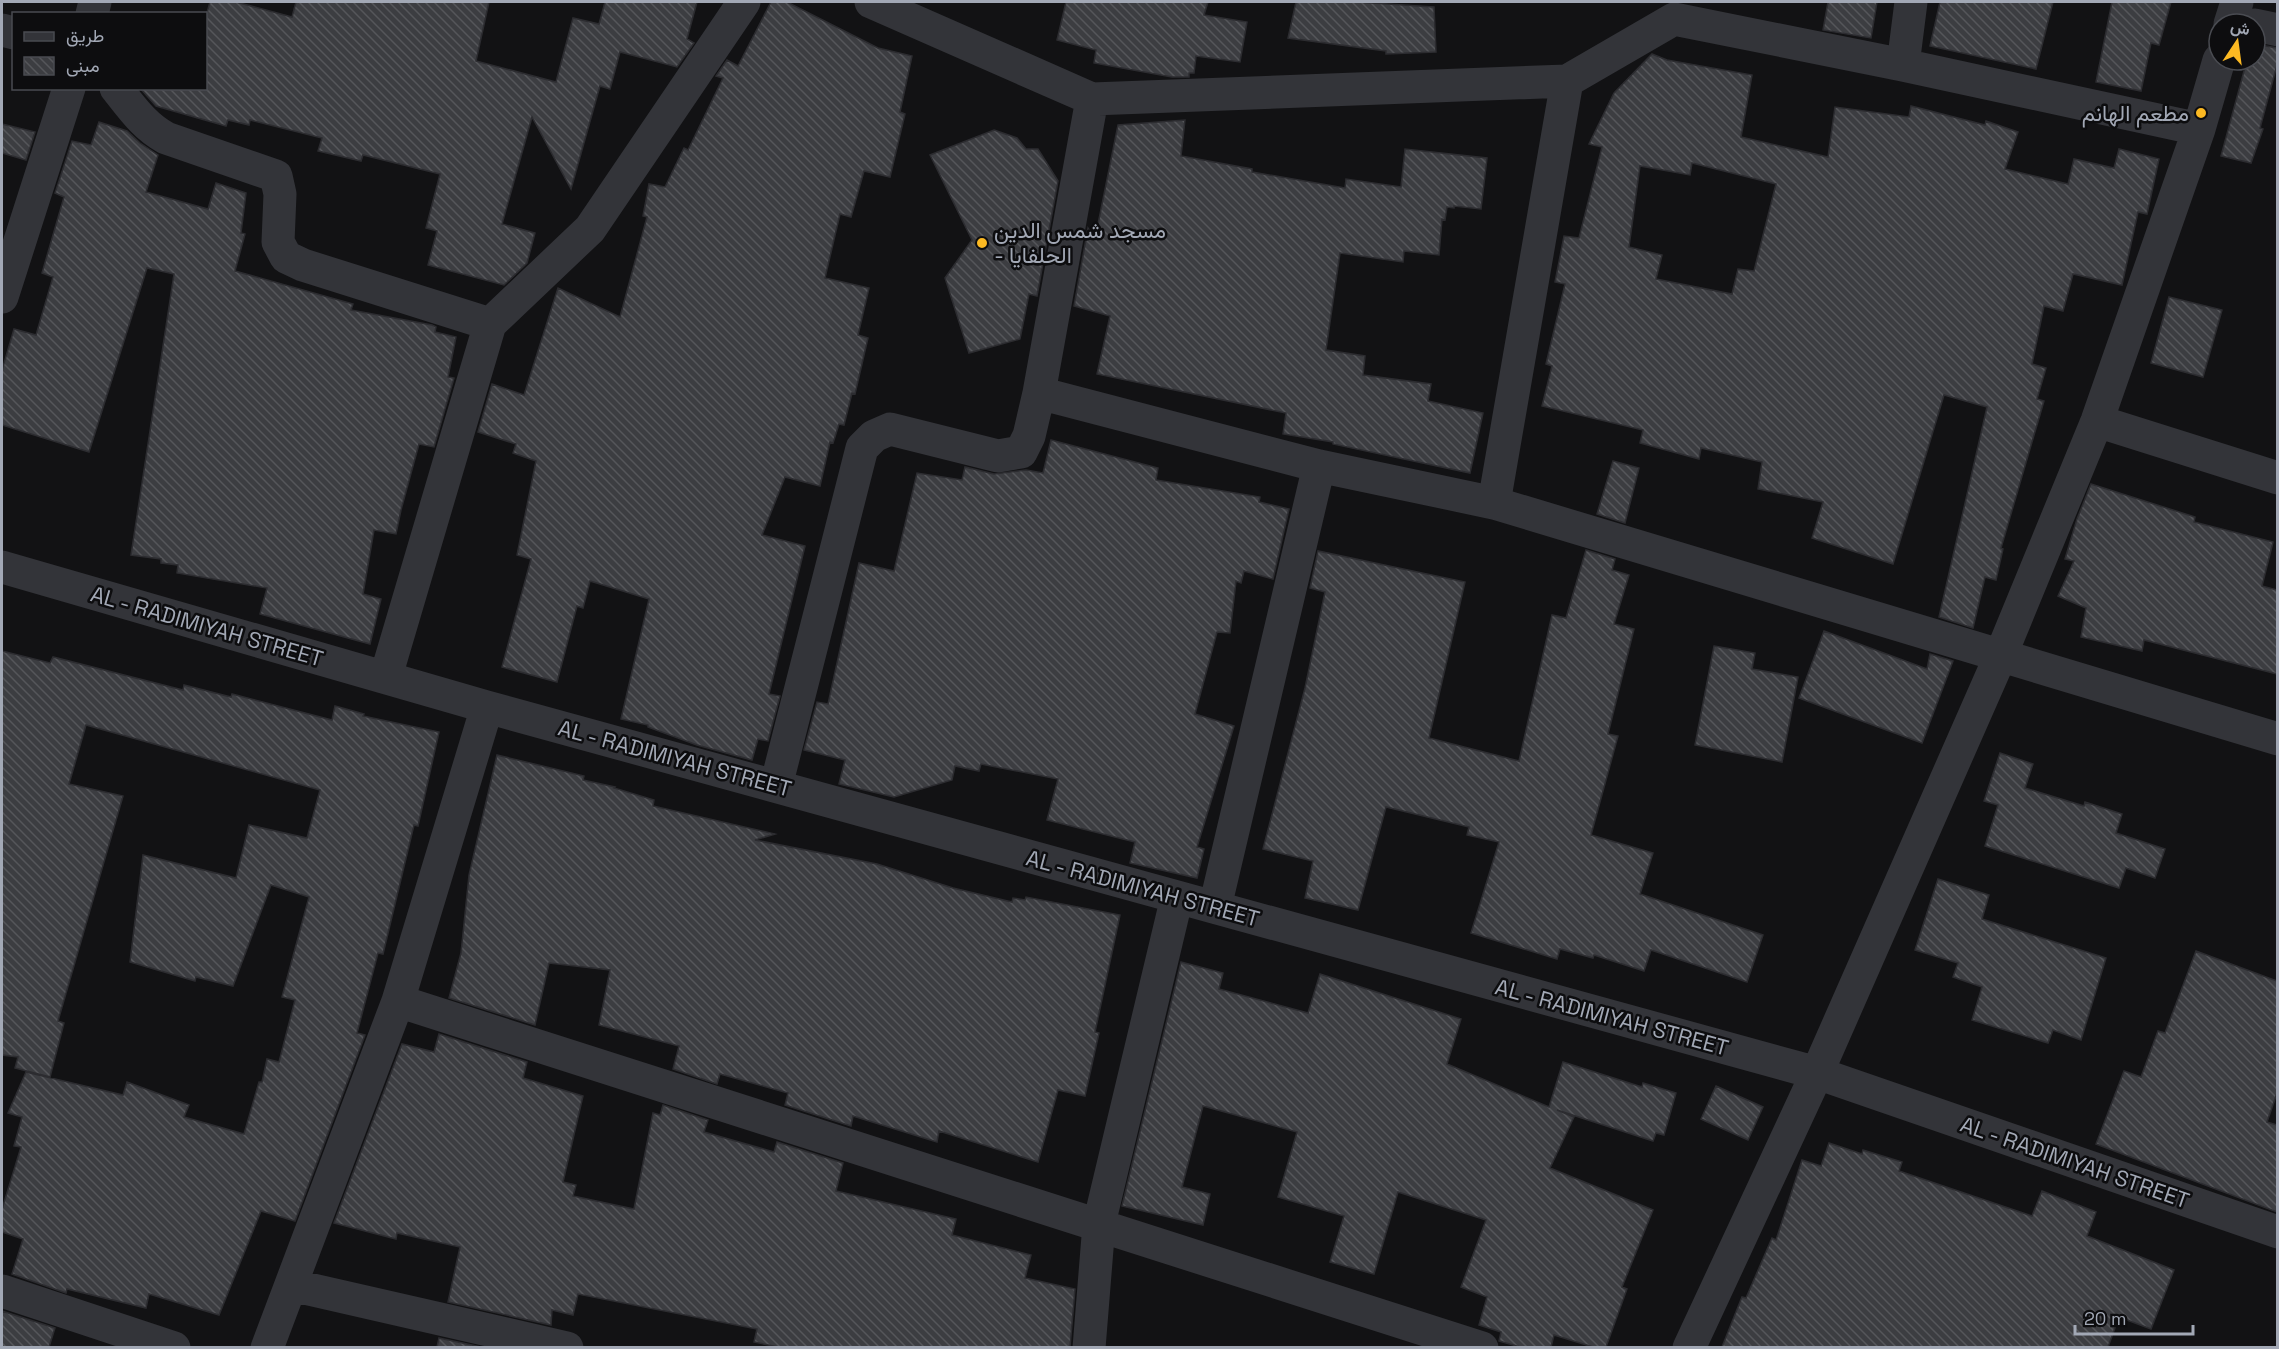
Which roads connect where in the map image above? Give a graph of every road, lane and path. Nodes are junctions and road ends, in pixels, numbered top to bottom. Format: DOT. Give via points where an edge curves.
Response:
graph roads {
  1 [pos="744,2"];
  2 [pos="870,2"];
  3 [pos="1911,2"];
  4 [pos="1675,10"];
  5 [pos="1903,65"];
  6 [pos="2216,72"];
  7 [pos="1567,81"];
  8 [pos="68,90"];
  9 [pos="118,90"];
  10 [pos="1092,99"];
  11 [pos="2199,129"];
  12 [pos="2,297"];
  13 [pos="490,324"];
  14 [pos="1039,393"];
  15 [pos="2097,421"];
  16 [pos="1319,466"];
  17 [pos="2277,478"];
  18 [pos="1494,503"];
  19 [pos="2,567"];
  20 [pos="2000,657"];
  21 [pos="386,676"];
  22 [pos="487,707"];
  23 [pos="2277,739"];
  24 [pos="776,786"];
  25 [pos="1177,897"];
  26 [pos="1215,907"];
  27 [pos="398,1001"];
  28 [pos="1817,1073"];
  29 [pos="1099,1224"];
  30 [pos="2277,1232"];
  31 [pos="291,1285"];
  32 [pos="2,1291"];
  33 [pos="174,1347"];
  34 [pos="267,1347"];
  35 [pos="567,1347"];
  36 [pos="1089,1347"];
  37 [pos="1482,1347"];
  38 [pos="1689,1347"];
  1 -- 13 [label="street" via="590,229"];
  2 -- 10 [label="street"];
  3 -- 5 [label="street"];
  4 -- 5 [label="street"];
  4 -- 7 [label="street"];
  5 -- 11 [label="street"];
  6 -- 11 [label="street"];
  7 -- 10 [label="street"];
  7 -- 18 [label="street"];
  8 -- 12 [label="street"];
  9 -- 13 [label="street" via="142,122 166,138 276,176 280,194 278,242 286,257"];
  10 -- 14 [label="street"];
  11 -- 15 [label="street"];
  13 -- 21 [label="street"];
  14 -- 16 [label="street"];
  14 -- 24 [label="street" via="1021,452 998,456 890,429 874,436 862,448"];
  15 -- 17 [label="street"];
  15 -- 20 [label="street"];
  16 -- 18 [label="street"];
  16 -- 26 [label="street"];
  18 -- 20 [label="street"];
  19 -- 21 [label="street, AL - RADIMIYAH STREET"];
  20 -- 23 [label="street"];
  20 -- 28 [label="street"];
  21 -- 22 [label="street, AL - RADIMIYAH STREET"];
  22 -- 24 [label="street, AL - RADIMIYAH STREET"];
  22 -- 27 [label="street"];
  24 -- 25 [label="street, AL - RADIMIYAH STREET"];
  25 -- 26 [label="street, AL - RADIMIYAH STREET"];
  25 -- 29 [label="street"];
  26 -- 28 [label="street, AL - RADIMIYAH STREET"];
  27 -- 29 [label="street"];
  27 -- 31 [label="street"];
  28 -- 30 [label="street, AL - RADIMIYAH STREET"];
  28 -- 38 [label="street"];
  29 -- 36 [label="street"];
  29 -- 37 [label="street"];
  31 -- 34 [label="street"];
  31 -- 35 [label="street"];
  32 -- 33 [label="street"];
}
